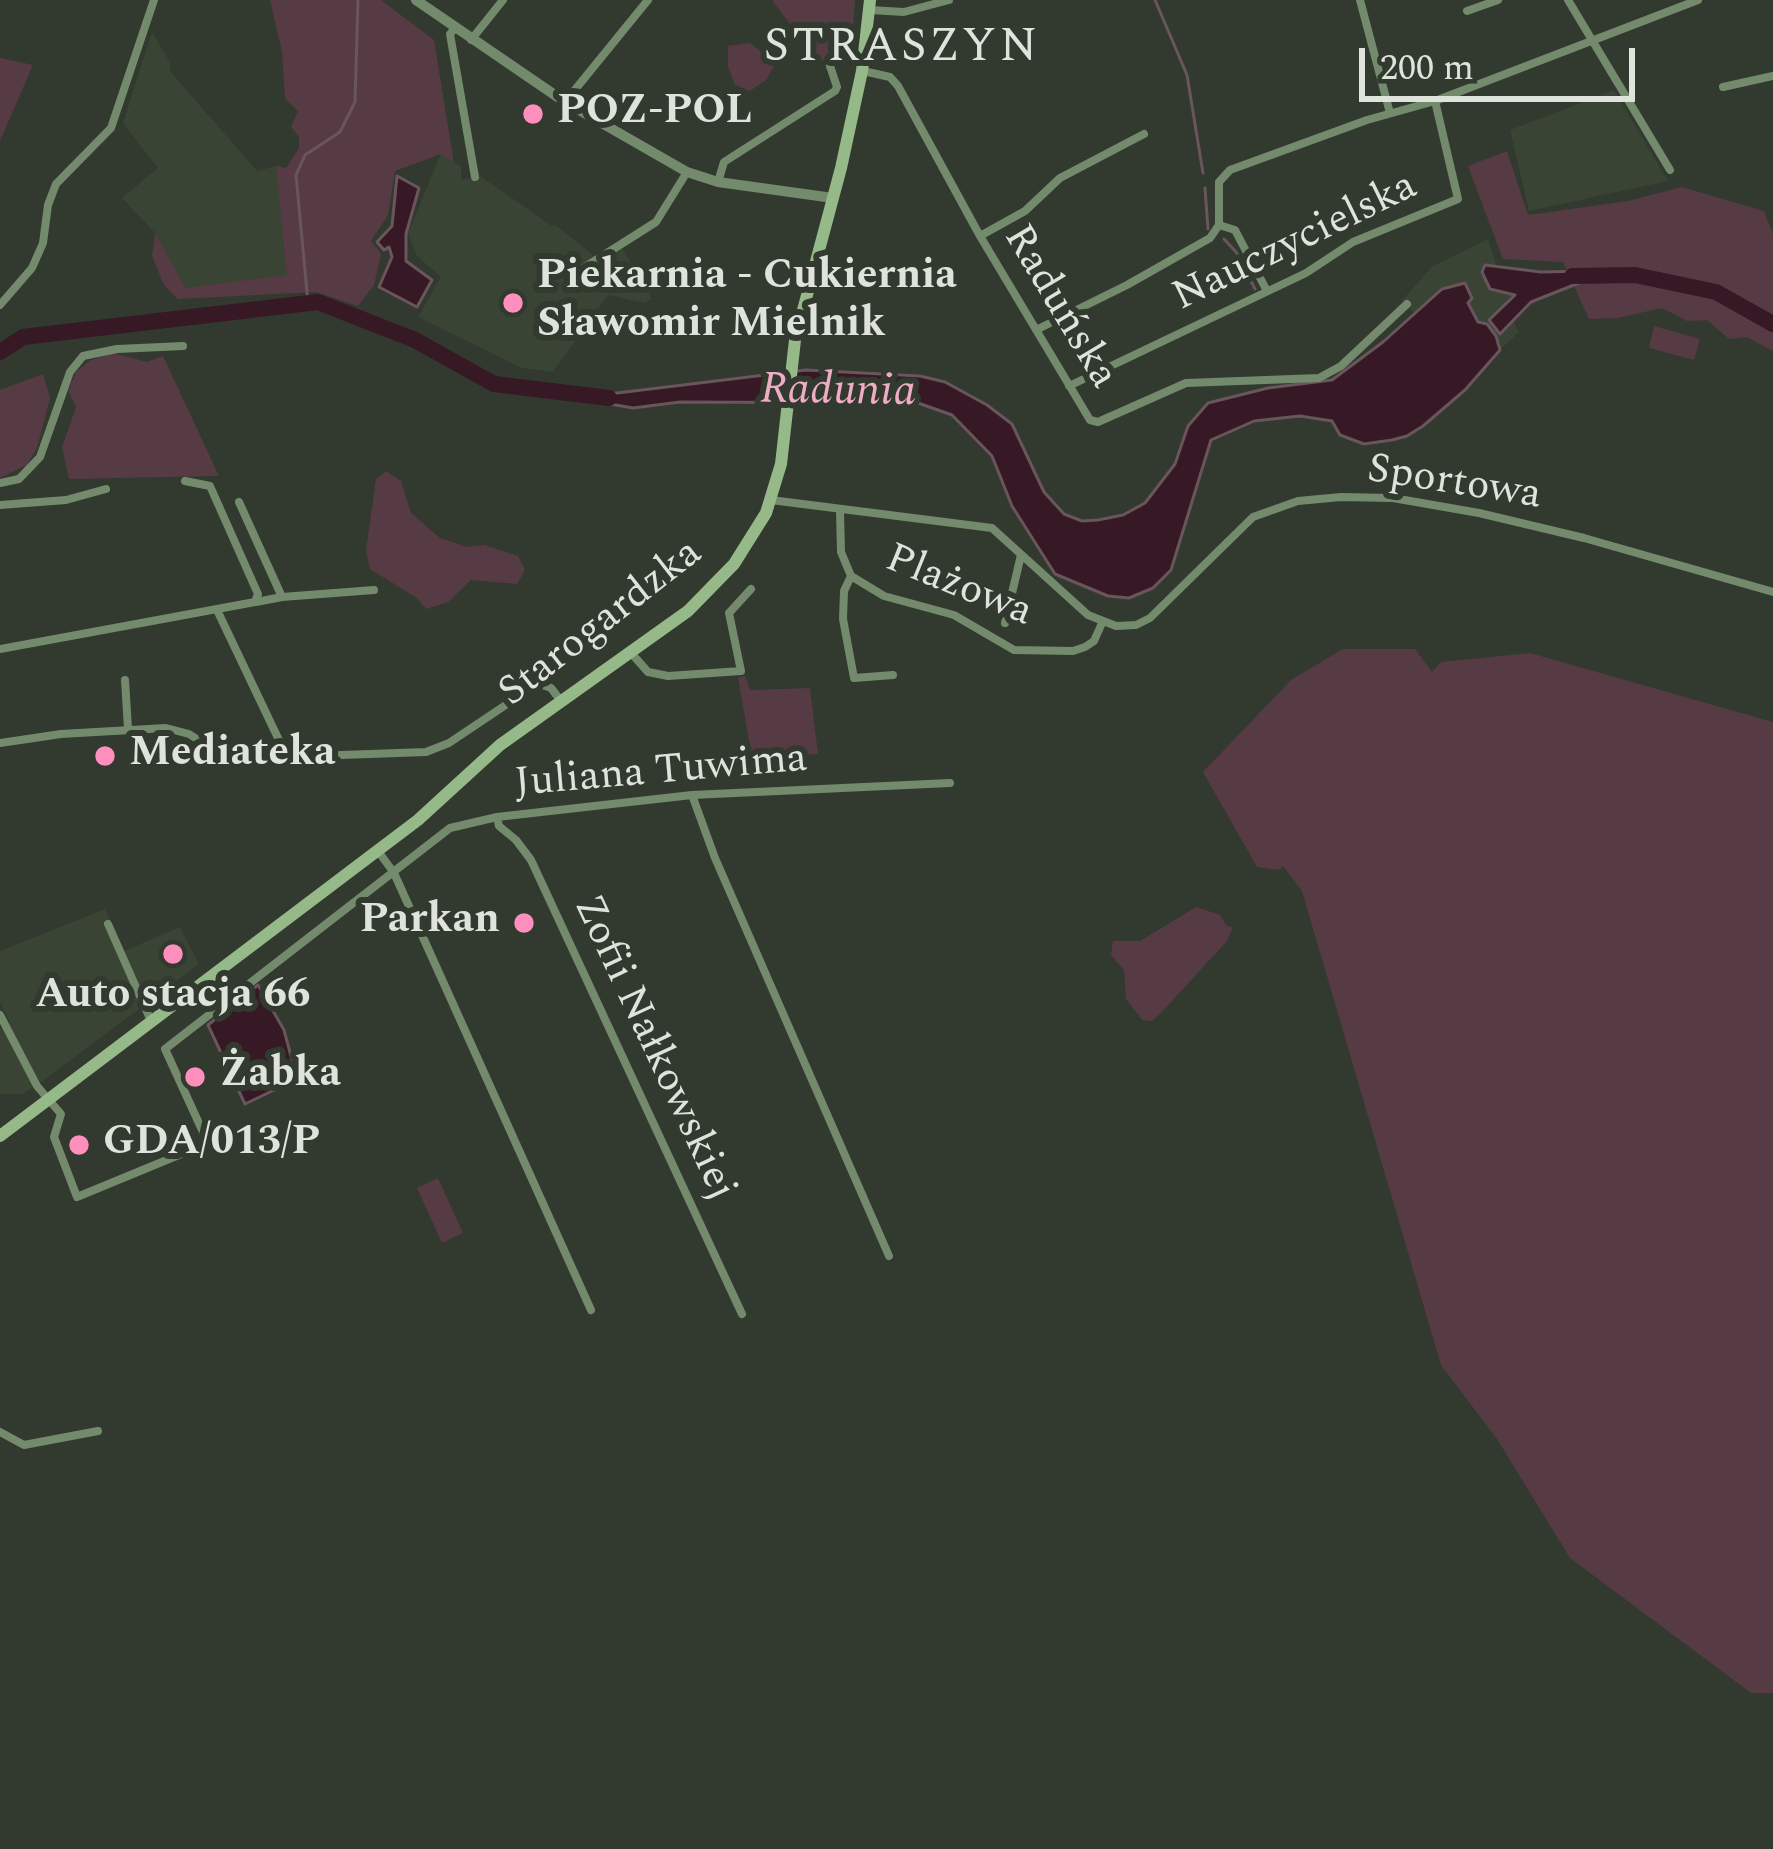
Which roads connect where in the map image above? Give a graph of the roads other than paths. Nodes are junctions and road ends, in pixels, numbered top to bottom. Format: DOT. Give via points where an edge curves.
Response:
graph roads {
  1 [pos="154,0"];
  2 [pos="416,0"];
  3 [pos="503,0"];
  4 [pos="649,0"];
  5 [pos="949,0"];
  6 [pos="1360,0"];
  7 [pos="1498,0"];
  8 [pos="1568,0"];
  9 [pos="1698,0"];
  10 [pos="870,5"];
  11 [pos="1467,11"];
  12 [pos="455,28"];
  13 [pos="472,40"];
  14 [pos="1593,41"];
  15 [pos="830,67"];
  16 [pos="862,70"];
  17 [pos="1773,76"];
  18 [pos="1723,87"];
  19 [pos="1435,101"];
  20 [pos="565,102"];
  21 [pos="1390,113"];
  22 [pos="1144,134"];
  23 [pos="1670,170"];
  24 [pos="687,172"];
  25 [pos="475,177"];
  26 [pos="718,182"];
  27 [pos="833,198"];
  28 [pos="1219,225"];
  29 [pos="980,236"];
  30 [pos="574,274"];
  31 [pos="1267,291"];
  32 [pos="0,305"];
  33 [pos="1404,309"];
  34 [pos="1036,330"];
  35 [pos="183,346"];
  36 [pos="1069,386"];
  37 [pos="184,481"];
  38 [pos="0,483"];
  39 [pos="106,489"];
  40 [pos="771,500"];
  41 [pos="239,502"];
  42 [pos="0,505"];
  43 [pos="840,511"];
  44 [pos="1021,554"];
  45 [pos="850,576"];
  46 [pos="751,589"];
  47 [pos="374,590"];
  48 [pos="1773,592"];
  49 [pos="282,596"];
  50 [pos="255,602"];
  51 [pos="217,610"];
  52 [pos="1159,610"];
  53 [pos="1005,623"];
  54 [pos="1102,623"];
  55 [pos="0,649"];
  56 [pos="632,654"];
  57 [pos="893,675"];
  58 [pos="124,680"];
  59 [pos="562,703"];
  60 [pos="128,729"];
  61 [pos="0,743"];
  62 [pos="287,757"];
  63 [pos="950,783"];
  64 [pos="692,795"];
  65 [pos="497,817"];
  66 [pos="377,850"];
  67 [pos="394,873"];
  68 [pos="108,924"];
  69 [pos="0,1015"];
  70 [pos="152,1022"];
  71 [pos="49,1099"];
  72 [pos="0,1136"];
  73 [pos="889,1256"];
  74 [pos="592,1310"];
  75 [pos="742,1315"];
  76 [pos="98,1431"];
  77 [pos="0,1432"];
  1 -- 32 [label="street" via="112,128 56,184 32,268"];
  2 -- 12 [label="street"];
  3 -- 13 [label="street"];
  4 -- 20 [label="street"];
  5 -- 10 [label="street" via="904,12"];
  6 -- 21 [label="street"];
  7 -- 11 [label="street"];
  8 -- 14 [label="street"];
  9 -- 14 [label="street"];
  10 -- 16 [label="main road, Starogardzka"];
  12 -- 13 [label="street"];
  12 -- 25 [label="street"];
  13 -- 20 [label="street"];
  14 -- 19 [label="street"];
  14 -- 23 [label="street"];
  15 -- 26 [label="street" via="835,91 724,162"];
  16 -- 27 [label="main road, Starogardzka"];
  16 -- 29 [label="street, Raduńska" via="898,86"];
  17 -- 18 [label="street"];
  19 -- 21 [label="street"];
  19 -- 31 [label="street, Nauczycielska" via="1458,199 1353,242"];
  20 -- 24 [label="street"];
  21 -- 28 [label="street" via="1225,173"];
  22 -- 29 [label="street" via="1060,178 1025,211"];
  24 -- 26 [label="street"];
  24 -- 30 [label="street" via="656,222"];
  26 -- 27 [label="street"];
  27 -- 40 [label="main road, Starogardzka" via="798,327"];
  28 -- 31 [label="street" via="1235,230"];
  28 -- 34 [label="street" via="1169,262"];
  29 -- 34 [label="street, Raduńska"];
  31 -- 36 [label="street, Nauczycielska"];
  33 -- 36 [label="street, Raduńska" via="1319,378 1186,383 1098,422"];
  34 -- 36 [label="street, Raduńska"];
  35 -- 38 [label="street" via="83,356 40,457 19,479"];
  37 -- 50 [label="street" via="210,486 258,593"];
  39 -- 42 [label="street"];
  40 -- 43 [label="street, Plażowa"];
  40 -- 56 [label="main road, Starogardzka" via="721,580"];
  41 -- 49 [label="street"];
  43 -- 44 [label="street, Plażowa" via="978,524"];
  43 -- 45 [label="street"];
  44 -- 53 [label="street, Plażowa"];
  44 -- 54 [label="street, Plażowa"];
  45 -- 54 [label="street, Plażowa" via="884,596 954,616 1014,650 1072,651 1094,641"];
  45 -- 57 [label="street" via="843,619 854,678"];
  46 -- 56 [label="street" via="729,613 741,671 668,676 648,672"];
  47 -- 49 [label="street"];
  48 -- 52 [label="street, Sportowa" via="1480,513 1341,497 1253,517"];
  49 -- 50 [label="street"];
  50 -- 51 [label="street"];
  51 -- 55 [label="street"];
  51 -- 62 [label="street"];
  52 -- 54 [label="street, Plażowa" via="1136,625"];
  56 -- 59 [label="main road, Starogardzka"];
  58 -- 60 [label="street"];
  59 -- 62 [label="street" via="551,688 528,690 426,752"];
  59 -- 66 [label="main road, Starogardzka"];
  60 -- 61 [label="street"];
  60 -- 62 [label="street" via="183,731 228,759"];
  63 -- 64 [label="street, Juliana Tuwima"];
  64 -- 65 [label="street, Juliana Tuwima"];
  64 -- 73 [label="street"];
  65 -- 67 [label="street, Juliana Tuwima" via="450,828"];
  65 -- 75 [label="street, Zofii Nałkowskiej" via="531,860"];
  66 -- 67 [label="street"];
  66 -- 70 [label="main road, Starogardzka"];
  67 -- 71 [label="street, Juliana Tuwima" via="165,1048 208,1143 77,1197 55,1143 61,1114"];
  67 -- 74 [label="street"];
  68 -- 70 [label="street"];
  69 -- 71 [label="street"];
  70 -- 71 [label="main road, Starogardzka"];
  71 -- 72 [label="main road, Starogardzka"];
  76 -- 77 [label="street" via="24,1444"];
}
